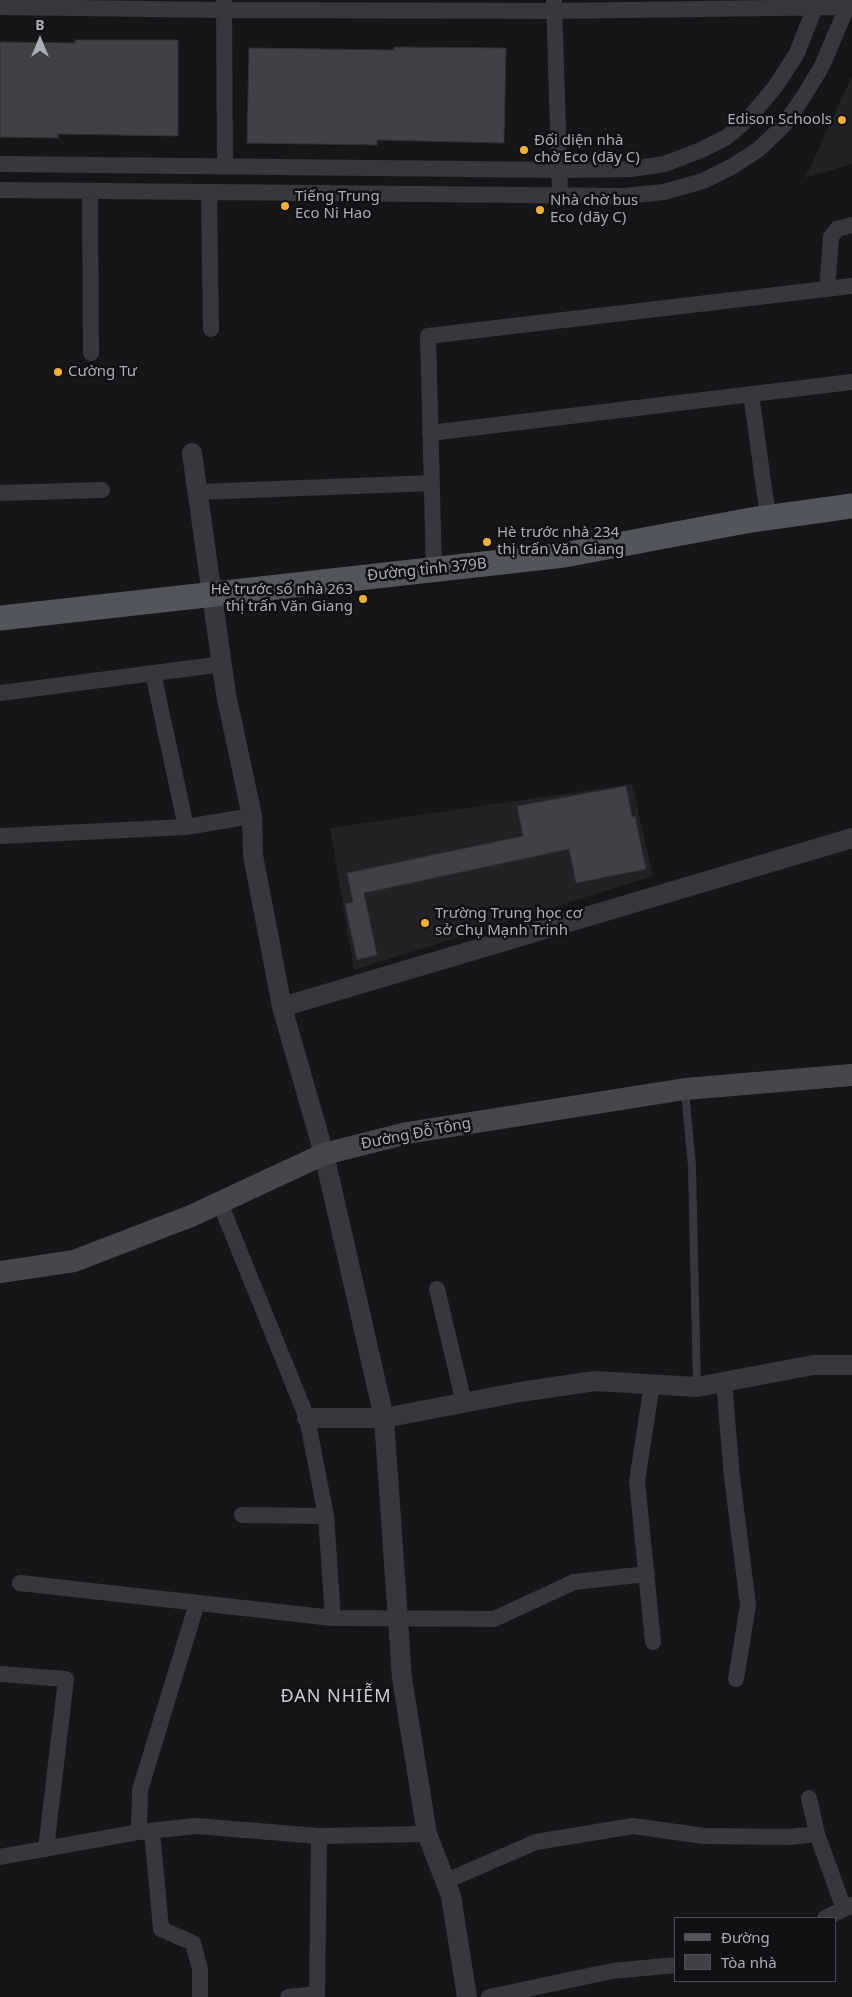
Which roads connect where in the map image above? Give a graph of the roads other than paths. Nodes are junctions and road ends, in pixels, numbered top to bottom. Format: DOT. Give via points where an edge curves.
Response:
graph roads {
  1 [pos="816,4"];
  2 [pos="848,4"];
  3 [pos="224,5"];
  4 [pos="554,6"];
  5 [pos="0,7"];
  6 [pos="0,164"];
  7 [pos="225,167"];
  8 [pos="560,170"];
  9 [pos="0,190"];
  10 [pos="90,191"];
  11 [pos="209,192"];
  12 [pos="560,195"];
  13 [pos="852,225"];
  14 [pos="852,286"];
  15 [pos="827,289"];
  16 [pos="211,329"];
  17 [pos="91,353"];
  18 [pos="852,382"];
  19 [pos="751,394"];
  20 [pos="430,433"];
  21 [pos="192,453"];
  22 [pos="432,483"];
  23 [pos="102,490"];
  24 [pos="198,492"];
  25 [pos="0,493"];
  26 [pos="852,506"];
  27 [pos="768,517"];
  28 [pos="434,569"];
  29 [pos="213,594"];
  30 [pos="0,618"];
  31 [pos="223,664"];
  32 [pos="153,673"];
  33 [pos="0,692"];
  34 [pos="252,816"];
  35 [pos="186,827"];
  36 [pos="0,836"];
  37 [pos="852,838"];
  38 [pos="282,1007"];
  39 [pos="852,1075"];
  40 [pos="684,1089"];
  41 [pos="324,1154"];
  42 [pos="220,1203"];
  43 [pos="0,1272"];
  44 [pos="437,1289"];
  45 [pos="852,1365"];
  46 [pos="724,1382"];
  47 [pos="652,1384"];
  48 [pos="697,1387"];
  49 [pos="464,1403"];
  50 [pos="307,1418"];
  51 [pos="384,1418"];
  52 [pos="242,1515"];
  53 [pos="326,1516"];
  54 [pos="647,1574"];
  55 [pos="20,1583"];
  56 [pos="196,1603"];
  57 [pos="333,1618"];
  58 [pos="398,1618"];
  59 [pos="654,1642"];
  60 [pos="0,1674"];
  61 [pos="736,1679"];
  62 [pos="809,1798"];
  63 [pos="145,1832"];
  64 [pos="426,1834"];
  65 [pos="817,1834"];
  66 [pos="319,1836"];
  67 [pos="46,1848"];
  68 [pos="0,1857"];
  69 [pos="446,1881"];
  70 [pos="848,1907"];
  71 [pos="827,1917"];
  72 [pos="674,1965"];
  73 [pos="200,1997"];
  74 [pos="288,1997"];
  75 [pos="467,1997"];
  76 [pos="489,1997"];
  1 -- 2 [label="street"];
  1 -- 4 [label="street"];
  1 -- 8 [label="street" via="796,55 775,87 750,117 727,137 666,164 631,169"];
  2 -- 12 [label="street" via="822,66 804,96 783,126 752,153 703,181 664,192 625,196"];
  3 -- 4 [label="street"];
  3 -- 5 [label="street"];
  3 -- 7 [label="street"];
  4 -- 8 [label="street"];
  6 -- 7 [label="street"];
  7 -- 8 [label="street"];
  8 -- 12 [label="street"];
  9 -- 10 [label="street"];
  10 -- 11 [label="street"];
  10 -- 17 [label="street"];
  11 -- 12 [label="street"];
  11 -- 16 [label="street"];
  13 -- 15 [label="street" via="837,229 831,237"];
  14 -- 15 [label="street"];
  15 -- 20 [label="street" via="428,336"];
  18 -- 19 [label="street"];
  19 -- 20 [label="street"];
  19 -- 27 [label="street"];
  20 -- 22 [label="street"];
  21 -- 24 [label="street"];
  22 -- 24 [label="street"];
  22 -- 28 [label="street"];
  23 -- 25 [label="street"];
  24 -- 29 [label="street"];
  26 -- 27 [label="main road, Đường tỉnh 379B"];
  27 -- 28 [label="main road, Đường tỉnh 379B" via="564,555"];
  28 -- 29 [label="main road, Đường tỉnh 379B"];
  29 -- 30 [label="main road, Đường tỉnh 379B"];
  29 -- 31 [label="street"];
  31 -- 32 [label="street"];
  31 -- 34 [label="street" via="226,694"];
  32 -- 33 [label="street"];
  32 -- 35 [label="street"];
  34 -- 35 [label="street"];
  34 -- 38 [label="street" via="253,855"];
  35 -- 36 [label="street"];
  37 -- 38 [label="street"];
  38 -- 41 [label="street"];
  39 -- 40 [label="main road, Đường Đỗ Tông"];
  40 -- 41 [label="main road, Đường Đỗ Tông" via="407,1133"];
  40 -- 48 [label="lane" via="692,1166"];
  41 -- 42 [label="main road, Đường Đỗ Tông"];
  41 -- 51 [label="street"];
  42 -- 43 [label="main road, Đường Đỗ Tông" via="74,1261"];
  42 -- 50 [label="street"];
  44 -- 49 [label="street"];
  45 -- 46 [label="street" via="813,1365"];
  46 -- 48 [label="street"];
  46 -- 61 [label="street" via="748,1605"];
  47 -- 48 [label="street"];
  47 -- 49 [label="street" via="595,1381"];
  47 -- 54 [label="street" via="637,1481"];
  49 -- 51 [label="street"];
  50 -- 51 [label="street"];
  50 -- 53 [label="street"];
  51 -- 58 [label="street"];
  52 -- 53 [label="street"];
  53 -- 57 [label="street"];
  54 -- 58 [label="street" via="574,1582 494,1619"];
  54 -- 59 [label="street"];
  55 -- 56 [label="street"];
  56 -- 57 [label="street"];
  56 -- 63 [label="street" via="140,1790"];
  57 -- 58 [label="street"];
  58 -- 64 [label="street" via="402,1678"];
  60 -- 67 [label="street" via="66,1679"];
  62 -- 65 [label="street"];
  63 -- 66 [label="street" via="196,1826"];
  63 -- 67 [label="street"];
  63 -- 73 [label="street" via="161,1929 193,1943 200,1968"];
  64 -- 66 [label="street"];
  64 -- 69 [label="street"];
  65 -- 69 [label="street" via="789,1837 704,1836 633,1826 536,1842"];
  65 -- 70 [label="street"];
  66 -- 74 [label="street" via="317,1994"];
  67 -- 68 [label="street"];
  69 -- 75 [label="street"];
  70 -- 71 [label="street"];
  72 -- 76 [label="street" via="612,1971"];
}
